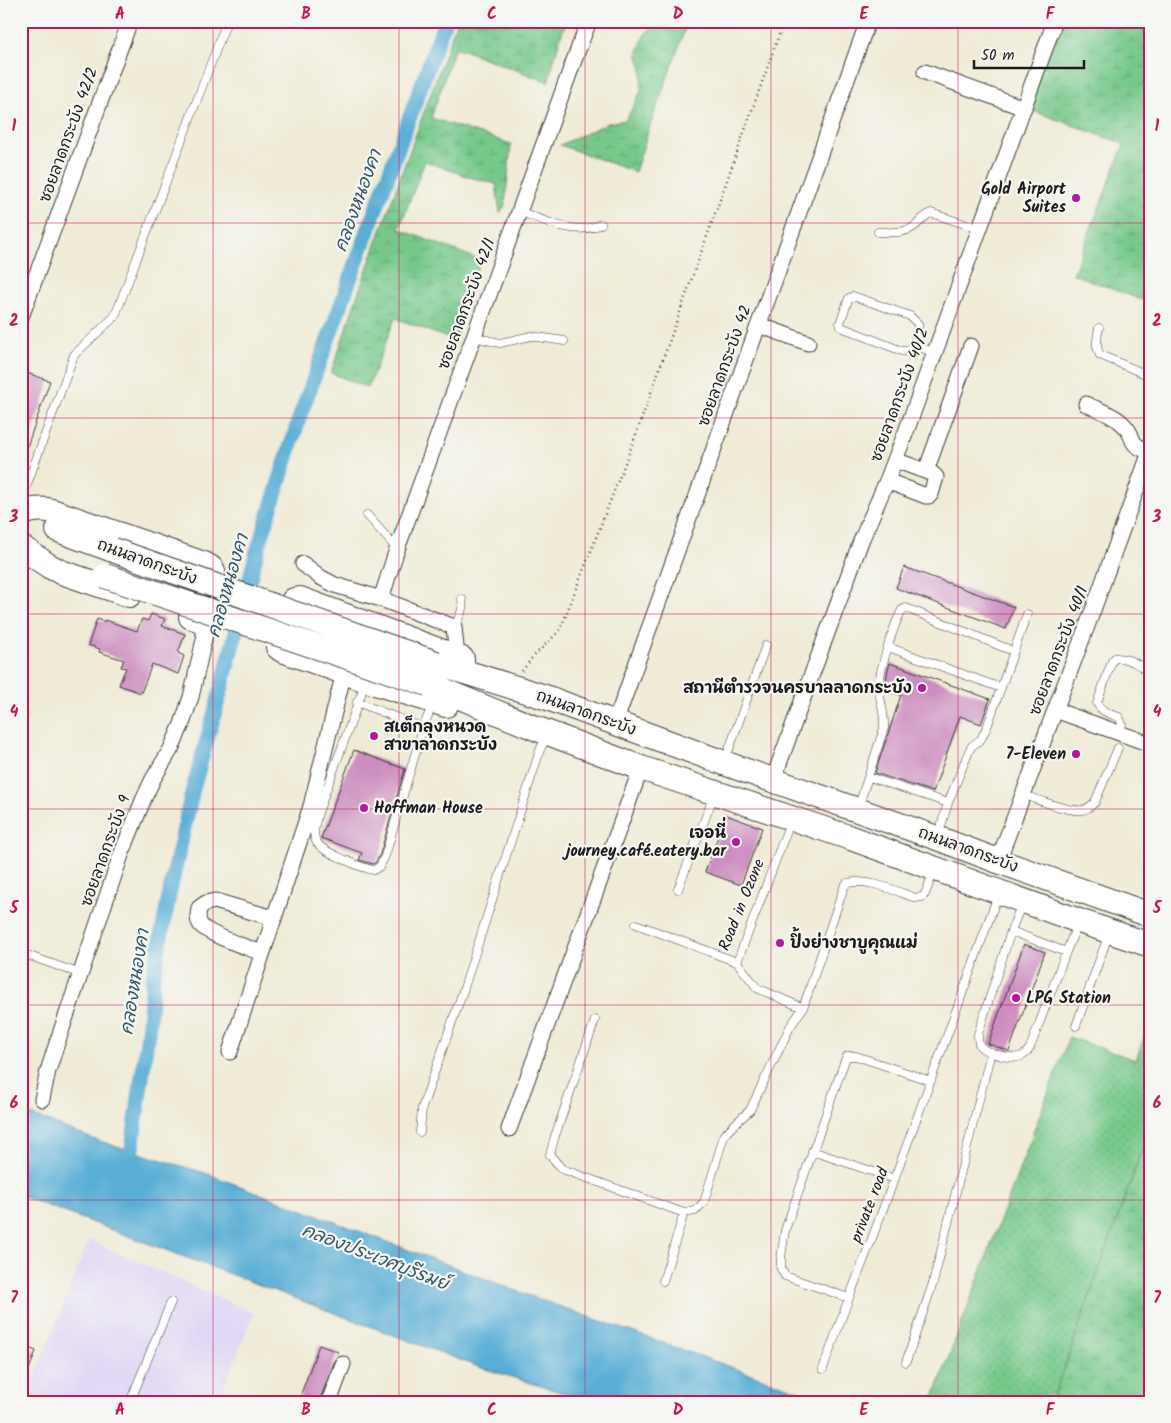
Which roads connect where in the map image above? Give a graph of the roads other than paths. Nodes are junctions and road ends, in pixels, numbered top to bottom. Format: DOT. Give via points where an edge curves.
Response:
graph roads {
  1 [pos="130,21"];
  2 [pos="227,21"];
  3 [pos="589,21"];
  4 [pos="868,21"];
  5 [pos="922,21"];
  6 [pos="1056,21"];
  7 [pos="931,24"];
  8 [pos="926,72"];
  9 [pos="1024,108"];
  10 [pos="519,211"];
  11 [pos="601,224"];
  12 [pos="980,228"];
  13 [pos="878,232"];
  14 [pos="21,317"];
  15 [pos="758,324"];
  16 [pos="1099,328"];
  17 [pos="474,337"];
  18 [pos="564,342"];
  19 [pos="808,343"];
  20 [pos="914,345"];
  21 [pos="971,346"];
  22 [pos="935,353"];
  23 [pos="1150,376"];
  24 [pos="1086,404"];
  25 [pos="1150,452"];
  26 [pos="895,460"];
  27 [pos="926,472"];
  28 [pos="887,481"];
  29 [pos="21,501"];
  30 [pos="21,515"];
  31 [pos="367,516"];
  32 [pos="21,546"];
  33 [pos="397,549"];
  34 [pos="303,564"];
  35 [pos="381,599"];
  36 [pos="462,599"];
  37 [pos="1027,614"];
  38 [pos="198,620"];
  39 [pos="454,627"];
  40 [pos="766,645"];
  41 [pos="888,646"];
  42 [pos="1013,651"];
  43 [pos="344,672"];
  44 [pos="1150,672"];
  45 [pos="438,676"];
  46 [pos="366,680"];
  47 [pos="1001,688"];
  48 [pos="545,697"];
  49 [pos="357,702"];
  50 [pos="1055,710"];
  51 [pos="615,723"];
  52 [pos="423,728"];
  53 [pos="541,731"];
  54 [pos="1119,740"];
  55 [pos="1150,744"];
  56 [pos="724,763"];
  57 [pos="641,768"];
  58 [pos="869,777"];
  59 [pos="773,780"];
  60 [pos="715,792"];
  61 [pos="1023,795"];
  62 [pos="948,803"];
  63 [pos="857,810"];
  64 [pos="791,818"];
  65 [pos="848,837"];
  66 [pos="937,838"];
  67 [pos="998,862"];
  68 [pos="934,869"];
  69 [pos="678,889"];
  70 [pos="999,892"];
  71 [pos="1023,900"];
  72 [pos="1150,915"];
  73 [pos="273,918"];
  74 [pos="1079,921"];
  75 [pos="636,924"];
  76 [pos="1011,931"];
  77 [pos="1110,931"];
  78 [pos="1150,945"];
  79 [pos="262,952"];
  80 [pos="1066,952"];
  81 [pos="21,953"];
  82 [pos="737,962"];
  83 [pos="81,974"];
  84 [pos="803,1008"];
  85 [pos="595,1020"];
  86 [pos="1076,1026"];
  87 [pos="230,1052"];
  88 [pos="991,1052"];
  89 [pos="931,1081"];
  90 [pos="42,1099"];
  91 [pos="509,1129"];
  92 [pos="420,1132"];
  93 [pos="812,1151"];
  94 [pos="895,1179"];
  95 [pos="684,1213"];
  96 [pos="663,1281"];
  97 [pos="849,1298"];
  98 [pos="171,1302"];
  99 [pos="906,1362"];
  100 [pos="343,1364"];
  101 [pos="823,1369"];
  102 [pos="130,1402"];
  103 [pos="329,1402"];
  1 -- 14 [label="street, ซอยลาดกระบัง 42/2"];
  2 -- 29 [label="lane" via="115,316 74,355"];
  3 -- 10 [label="street, ซอยลาดกระบัง 42/1"];
  4 -- 15 [label="street, ซอยลาดกระบัง 42"];
  5 -- 7 [label="lane"];
  6 -- 9 [label="street, ซอยลาดกระบัง 40/2"];
  8 -- 9 [label="street"];
  9 -- 12 [label="street, ซอยลาดกระบัง 40/2"];
  10 -- 11 [label="lane" via="564,226 586,229"];
  10 -- 17 [label="street, ซอยลาดกระบัง 42/1"];
  12 -- 13 [label="lane" via="931,213 910,230"];
  12 -- 22 [label="street, ซอยลาดกระบัง 40/2"];
  15 -- 19 [label="street"];
  15 -- 51 [label="street, ซอยลาดกระบัง 42"];
  16 -- 23 [label="lane" via="1096,341 1100,355"];
  17 -- 18 [label="lane" via="500,342 531,336"];
  17 -- 33 [label="street, ซอยลาดกระบัง 42/1"];
  20 -- 20 [label="lane" via="918,324 910,316 854,296 849,298 840,327 902,351 908,351"];
  20 -- 22 [label="lane"];
  21 -- 27 [label="street"];
  22 -- 26 [label="street, ซอยลาดกระบัง 40/2"];
  24 -- 25 [label="street" via="1124,425 1132,442"];
  25 -- 50 [label="street, ซอยลาดกระบัง 40/1"];
  26 -- 27 [label="street"];
  26 -- 28 [label="street, ซอยลาดกระบัง 40/2"];
  27 -- 28 [label="street" via="936,477 929,496"];
  28 -- 59 [label="street, ซอยลาดกระบัง 40/2" via="861,541"];
  30 -- 38 [label="main road" via="32,510 52,511 211,568 214,577"];
  30 -- 45 [label="main road, ถนนลาดกระบัง, bridge"];
  31 -- 33 [label="lane"];
  32 -- 38 [label="main road" via="61,572"];
  32 -- 45 [label="main road, ถนนลาดกระบัง, bridge" via="105,576"];
  33 -- 35 [label="street, ซอยลาดกระบัง 42/1"];
  34 -- 35 [label="street" via="335,585"];
  35 -- 39 [label="street"];
  36 -- 39 [label="lane" via="461,613"];
  37 -- 42 [label="lane"];
  38 -- 83 [label="street, ซอยลาดกระบัง 9" via="205,635 191,697 171,749 144,798 121,855"];
  39 -- 45 [label="street"];
  40 -- 56 [label="lane"];
  41 -- 42 [label="lane" via="900,614 906,608"];
  41 -- 47 [label="lane"];
  41 -- 58 [label="lane" via="879,682 884,728"];
  42 -- 47 [label="lane"];
  43 -- 45 [label="main road" via="278,647 294,600 312,603"];
  43 -- 46 [label="main road"];
  43 -- 73 [label="street" via="311,806"];
  44 -- 54 [label="lane" via="1128,659 1115,658 1112,661 1097,703 1102,710 1119,717 1122,724"];
  45 -- 46 [label="main road"];
  45 -- 48 [label="main road, ถนนลาดกระบัง"];
  45 -- 48 [label="main road" via="497,671"];
  45 -- 52 [label="lane"];
  45 -- 53 [label="main road, ถนนลาดกระบัง"];
  46 -- 49 [label="lane"];
  47 -- 62 [label="lane" via="987,727 971,748"];
  48 -- 51 [label="main road, ถนนลาดกระบัง"];
  49 -- 52 [label="lane"];
  49 -- 52 [label="lane" via="319,810 314,835 322,849 362,867 374,870 385,856"];
  50 -- 54 [label="street"];
  50 -- 61 [label="street, ซอยลาดกระบัง 40/1"];
  51 -- 56 [label="main road, ถนนลาดกระบัง"];
  53 -- 57 [label="main road, ถนนลาดกระบัง"];
  53 -- 92 [label="lane" via="537,759 422,1108"];
  54 -- 55 [label="street"];
  54 -- 61 [label="lane" via="1090,808 1072,810"];
  56 -- 59 [label="main road, ถนนลาดกระบัง"];
  57 -- 60 [label="main road, ถนนลาดกระบัง"];
  57 -- 91 [label="street"];
  58 -- 62 [label="lane"];
  58 -- 63 [label="lane"];
  59 -- 63 [label="main road, ถนนลาดกระบัง"];
  60 -- 64 [label="main road, ถนนลาดกระบัง"];
  60 -- 69 [label="lane"];
  61 -- 67 [label="street, ซอยลาดกระบัง 40/1"];
  62 -- 66 [label="lane"];
  63 -- 65 [label="main road"];
  63 -- 66 [label="main road, ถนนลาดกระบัง"];
  64 -- 65 [label="main road, ถนนลาดกระบัง"];
  64 -- 82 [label="lane, Road in Ozone"];
  65 -- 68 [label="main road, ถนนลาดกระบัง"];
  66 -- 67 [label="main road, ถนนลาดกระบัง"];
  67 -- 72 [label="main road, ถนนลาดกระบัง"];
  68 -- 70 [label="main road, ถนนลาดกระบัง"];
  68 -- 84 [label="lane" via="925,894 916,898 875,885 847,883"];
  70 -- 71 [label="main road, ถนนลาดกระบัง"];
  70 -- 89 [label="lane, private road"];
  71 -- 74 [label="main road, ถนนลาดกระบัง"];
  71 -- 76 [label="lane"];
  73 -- 79 [label="street"];
  73 -- 79 [label="street" via="215,901 199,908 201,926 213,934"];
  74 -- 77 [label="main road, ถนนลาดกระบัง"];
  74 -- 80 [label="lane"];
  75 -- 82 [label="lane, Road in Ozone"];
  76 -- 80 [label="lane"];
  76 -- 88 [label="lane" via="978,1034 981,1046"];
  77 -- 78 [label="main road, ถนนลาดกระบัง"];
  77 -- 86 [label="lane"];
  79 -- 87 [label="street"];
  80 -- 88 [label="lane" via="1025,1055 1009,1057"];
  81 -- 83 [label="lane"];
  82 -- 84 [label="lane" via="757,988"];
  83 -- 90 [label="street, ซอยลาดกระบัง 9" via="50,1062"];
  84 -- 95 [label="lane" via="750,1110 724,1136 704,1202 695,1212"];
  85 -- 95 [label="lane" via="550,1155 562,1169"];
  88 -- 99 [label="lane" via="933,1283"];
  89 -- 93 [label="lane" via="848,1056"];
  89 -- 94 [label="lane, private road"];
  93 -- 94 [label="lane"];
  93 -- 97 [label="lane" via="785,1230 781,1269 785,1276"];
  94 -- 97 [label="lane, private road"];
  95 -- 96 [label="lane"];
  97 -- 101 [label="lane, private road"];
  98 -- 102 [label="lane"];
  100 -- 103 [label="street"];
}
